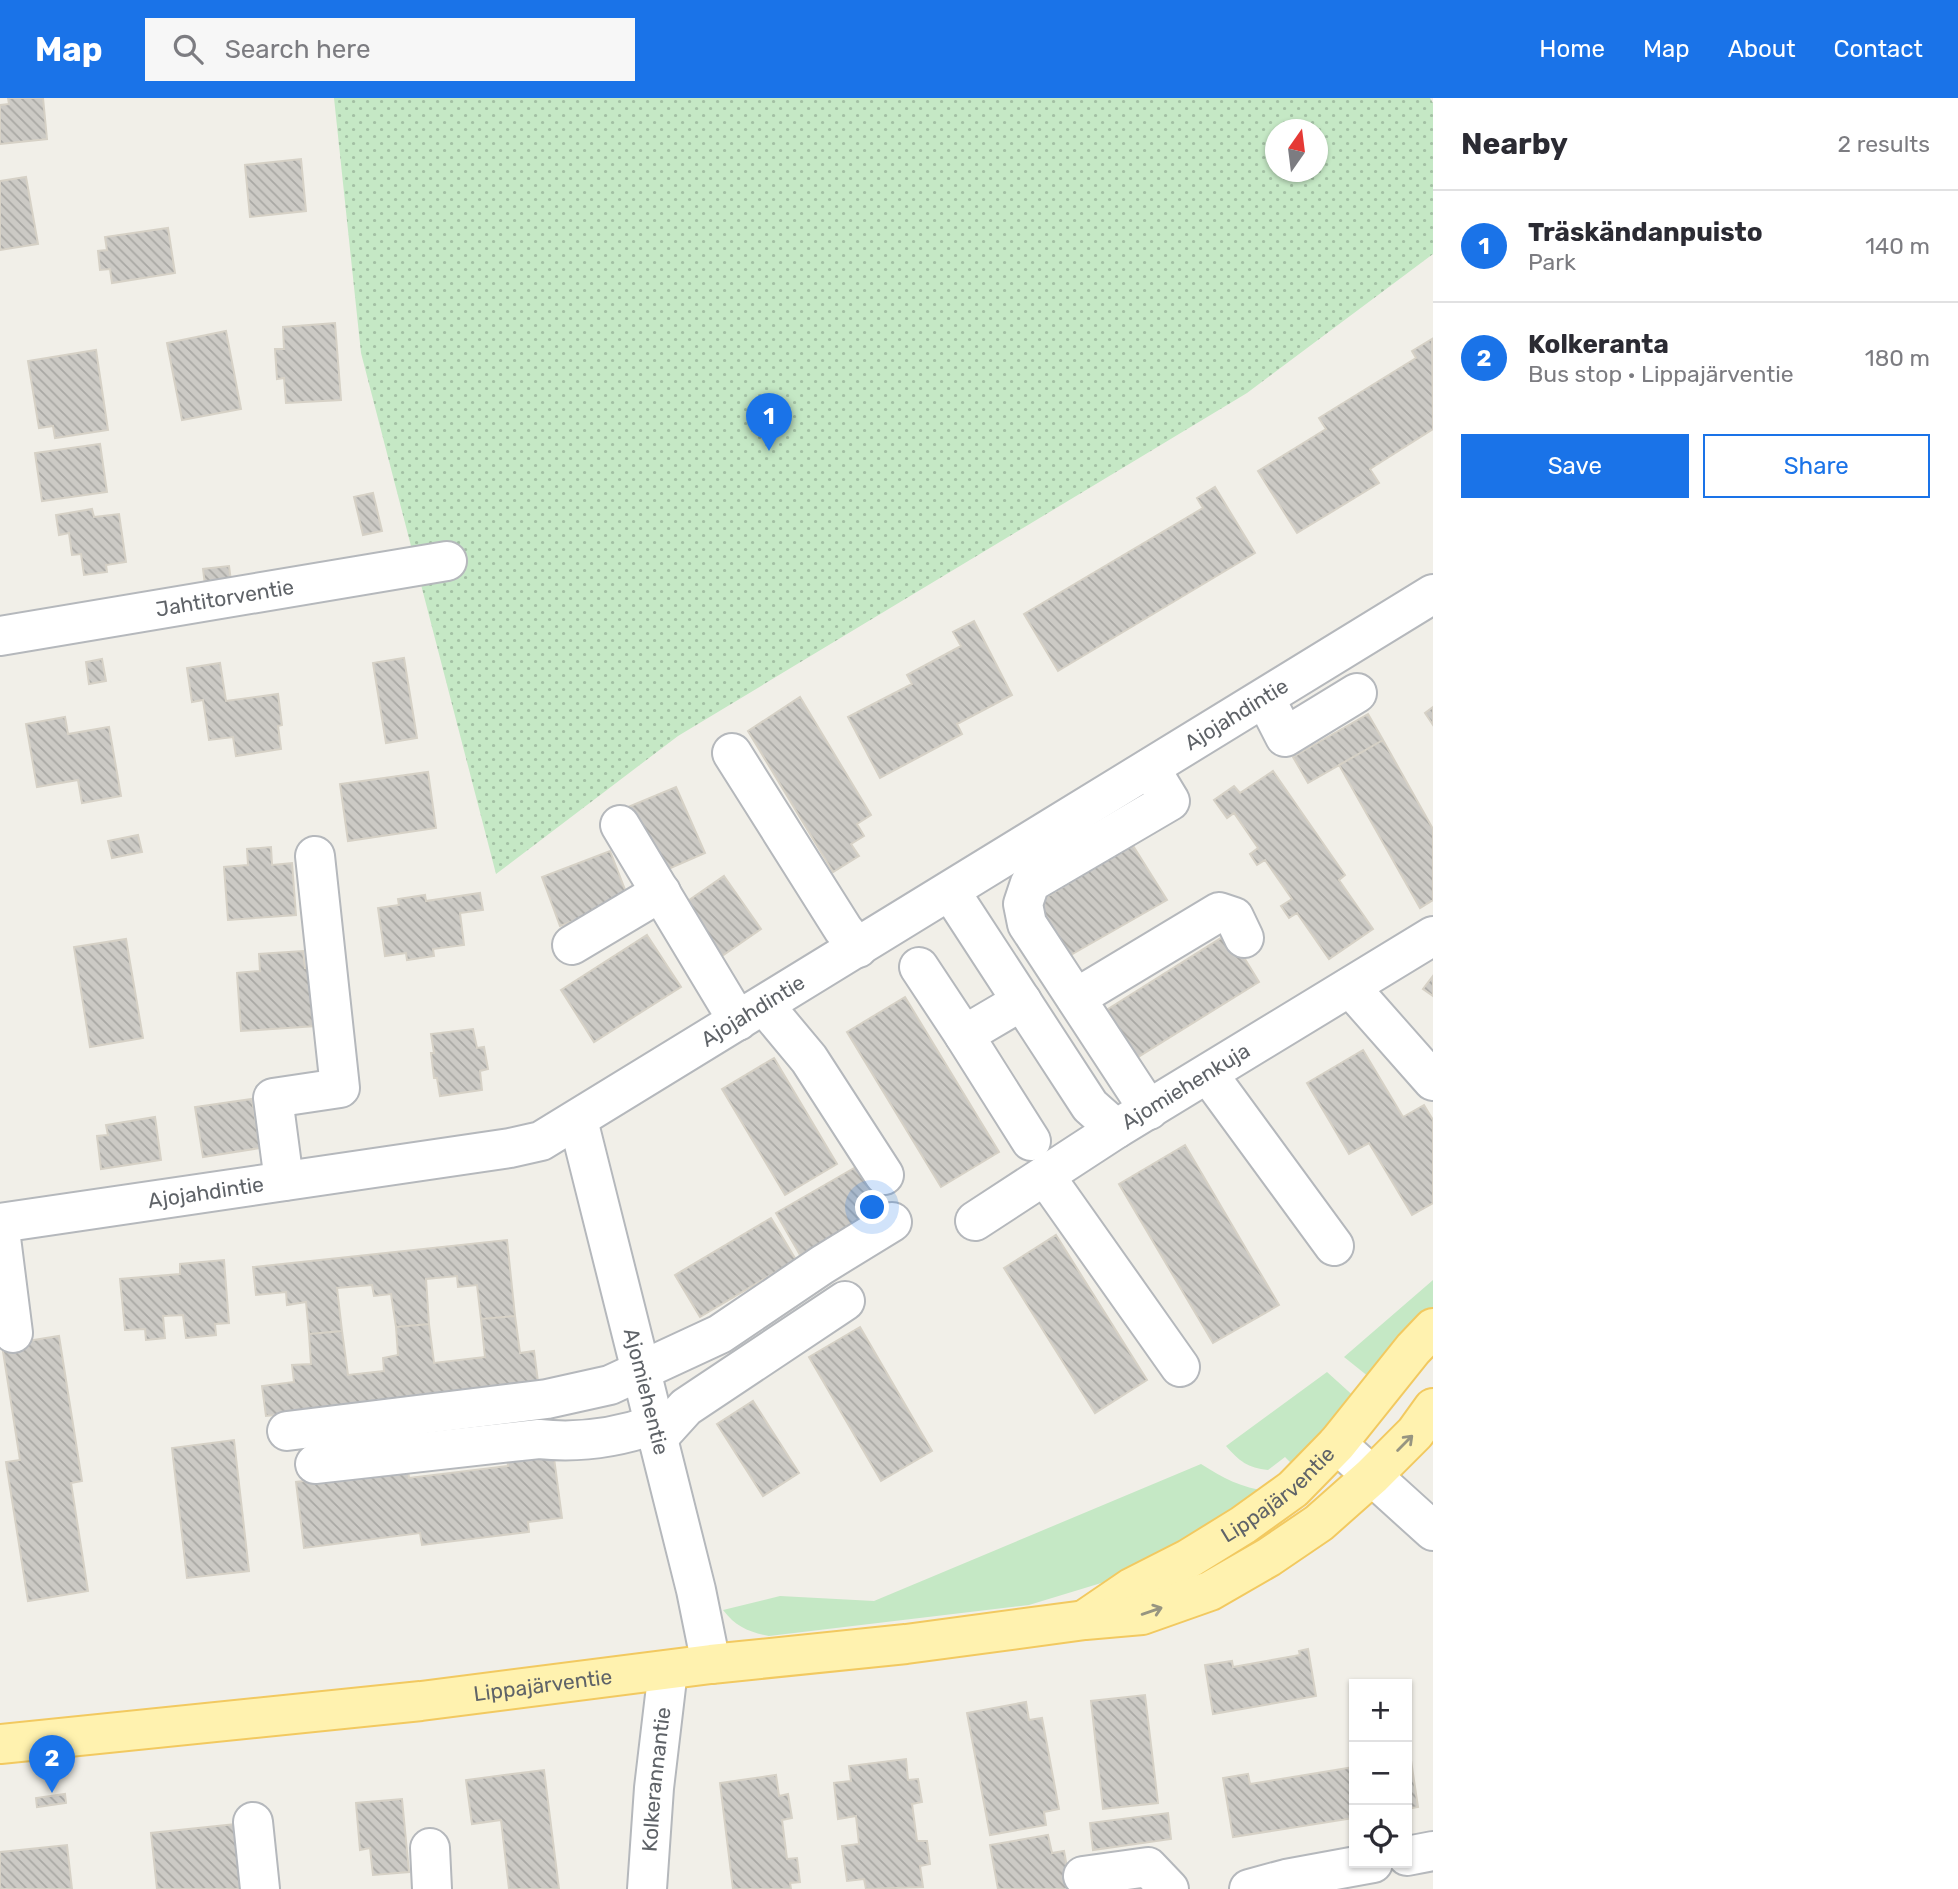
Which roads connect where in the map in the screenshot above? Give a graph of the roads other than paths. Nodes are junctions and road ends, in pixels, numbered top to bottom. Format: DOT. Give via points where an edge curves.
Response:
graph roads {
  1 [pos="447,561"];
  2 [pos="1433,594"];
  3 [pos="0,636"];
  4 [pos="1357,693"];
  5 [pos="1265,698"];
  6 [pos="732,753"];
  7 [pos="1150,768"];
  8 [pos="620,825"];
  9 [pos="315,856"];
  10 [pos="950,891"];
  11 [pos="661,892"];
  12 [pos="1433,936"];
  13 [pos="1244,938"];
  14 [pos="572,945"];
  15 [pos="858,948"];
  16 [pos="919,967"];
  17 [pos="1350,987"];
  18 [pos="1076,998"];
  19 [pos="1022,1002"];
  20 [pos="751,1013"];
  21 [pos="964,1035"];
  22 [pos="1208,1074"];
  23 [pos="1433,1081"];
  24 [pos="1149,1110"];
  25 [pos="578,1120"];
  26 [pos="1116,1129"];
  27 [pos="1031,1141"];
  28 [pos="884,1175"];
  29 [pos="1045,1176"];
  30 [pos="284,1181"];
  31 [pos="975,1221"];
  32 [pos="892,1222"];
  33 [pos="0,1223"];
  34 [pos="0,1230"];
  35 [pos="1334,1246"];
  36 [pos="845,1301"];
  37 [pos="1433,1328"];
  38 [pos="13,1333"];
  39 [pos="1180,1367"];
  40 [pos="640,1372"];
  41 [pos="1433,1408"];
  42 [pos="287,1431"];
  43 [pos="655,1432"];
  44 [pos="1337,1444"];
  45 [pos="315,1464"];
  46 [pos="1372,1476"];
  47 [pos="1433,1531"];
  48 [pos="1085,1620"];
  49 [pos="711,1664"];
  50 [pos="668,1670"];
  51 [pos="0,1744"];
  52 [pos="253,1822"];
  53 [pos="430,1849"];
  54 [pos="1433,1851"];
  55 [pos="1412,1855"];
  56 [pos="1349,1867"];
  57 [pos="1083,1877"];
  58 [pos="260,1889"];
  59 [pos="432,1889"];
  60 [pos="647,1889"];
  61 [pos="1169,1889"];
  62 [pos="1249,1889"];
  1 -- 3 [label="street, Jahtitorventie"];
  2 -- 5 [label="street, Ajojahdintie"];
  4 -- 5 [label="street" via="1285,737"];
  5 -- 7 [label="street, Ajojahdintie"];
  6 -- 15 [label="street"];
  7 -- 10 [label="street, Ajojahdintie"];
  7 -- 18 [label="street" via="1170,802 1030,883 1023,904 1027,924"];
  8 -- 11 [label="street"];
  9 -- 30 [label="street" via="340,1088 272,1098"];
  10 -- 15 [label="street, Ajojahdintie"];
  10 -- 19 [label="street, Ajomiehenkuja"];
  11 -- 14 [label="street"];
  11 -- 20 [label="street"];
  12 -- 17 [label="street, Ajomiehenkuja"];
  13 -- 18 [label="street" via="1234,917 1219,912"];
  15 -- 20 [label="street, Ajojahdintie"];
  16 -- 21 [label="street"];
  17 -- 22 [label="street, Ajomiehenkuja"];
  17 -- 23 [label="street"];
  18 -- 24 [label="street"];
  19 -- 21 [label="street"];
  19 -- 26 [label="street, Ajomiehenkuja" via="1090,1106"];
  20 -- 25 [label="street, Ajojahdintie"];
  20 -- 28 [label="street" via="809,1059"];
  21 -- 27 [label="street"];
  22 -- 24 [label="street, Ajomiehenkuja"];
  22 -- 35 [label="street"];
  24 -- 26 [label="street, Ajomiehenkuja"];
  25 -- 30 [label="street, Ajojahdintie" via="541,1141 510,1148"];
  25 -- 40 [label="street, Ajomiehentie"];
  26 -- 29 [label="street"];
  29 -- 31 [label="street"];
  29 -- 39 [label="street"];
  30 -- 33 [label="street, Ajojahdintie"];
  32 -- 40 [label="street" via="720,1334"];
  34 -- 38 [label="street"];
  36 -- 43 [label="street"];
  37 -- 44 [label="main road, Lippajärventie"];
  40 -- 42 [label="street" via="610,1385 547,1399"];
  40 -- 43 [label="street, Ajomiehentie"];
  46 -- 41 [label="main road, Lippajärventie, one-way"];
  43 -- 45 [label="street" via="567,1442 539,1439"];
  43 -- 49 [label="street, Ajomiehentie"];
  44 -- 46 [label="street"];
  44 -- 48 [label="main road, Lippajärventie" via="1293,1489 1243,1525 1130,1588"];
  46 -- 47 [label="street"];
  48 -- 46 [label="main road, Lippajärventie, one-way" via="1142,1615 1210,1591 1319,1523"];
  48 -- 49 [label="main road, Lippajärventie"];
  49 -- 50 [label="main road, Lippajärventie"];
  50 -- 51 [label="main road, Lippajärventie" via="421,1701"];
  50 -- 60 [label="street, Kolkerannantie"];
  52 -- 58 [label="street"];
  53 -- 59 [label="street"];
  54 -- 55 [label="street"];
  56 -- 62 [label="street"];
  57 -- 61 [label="street" via="1148,1867"];
}
